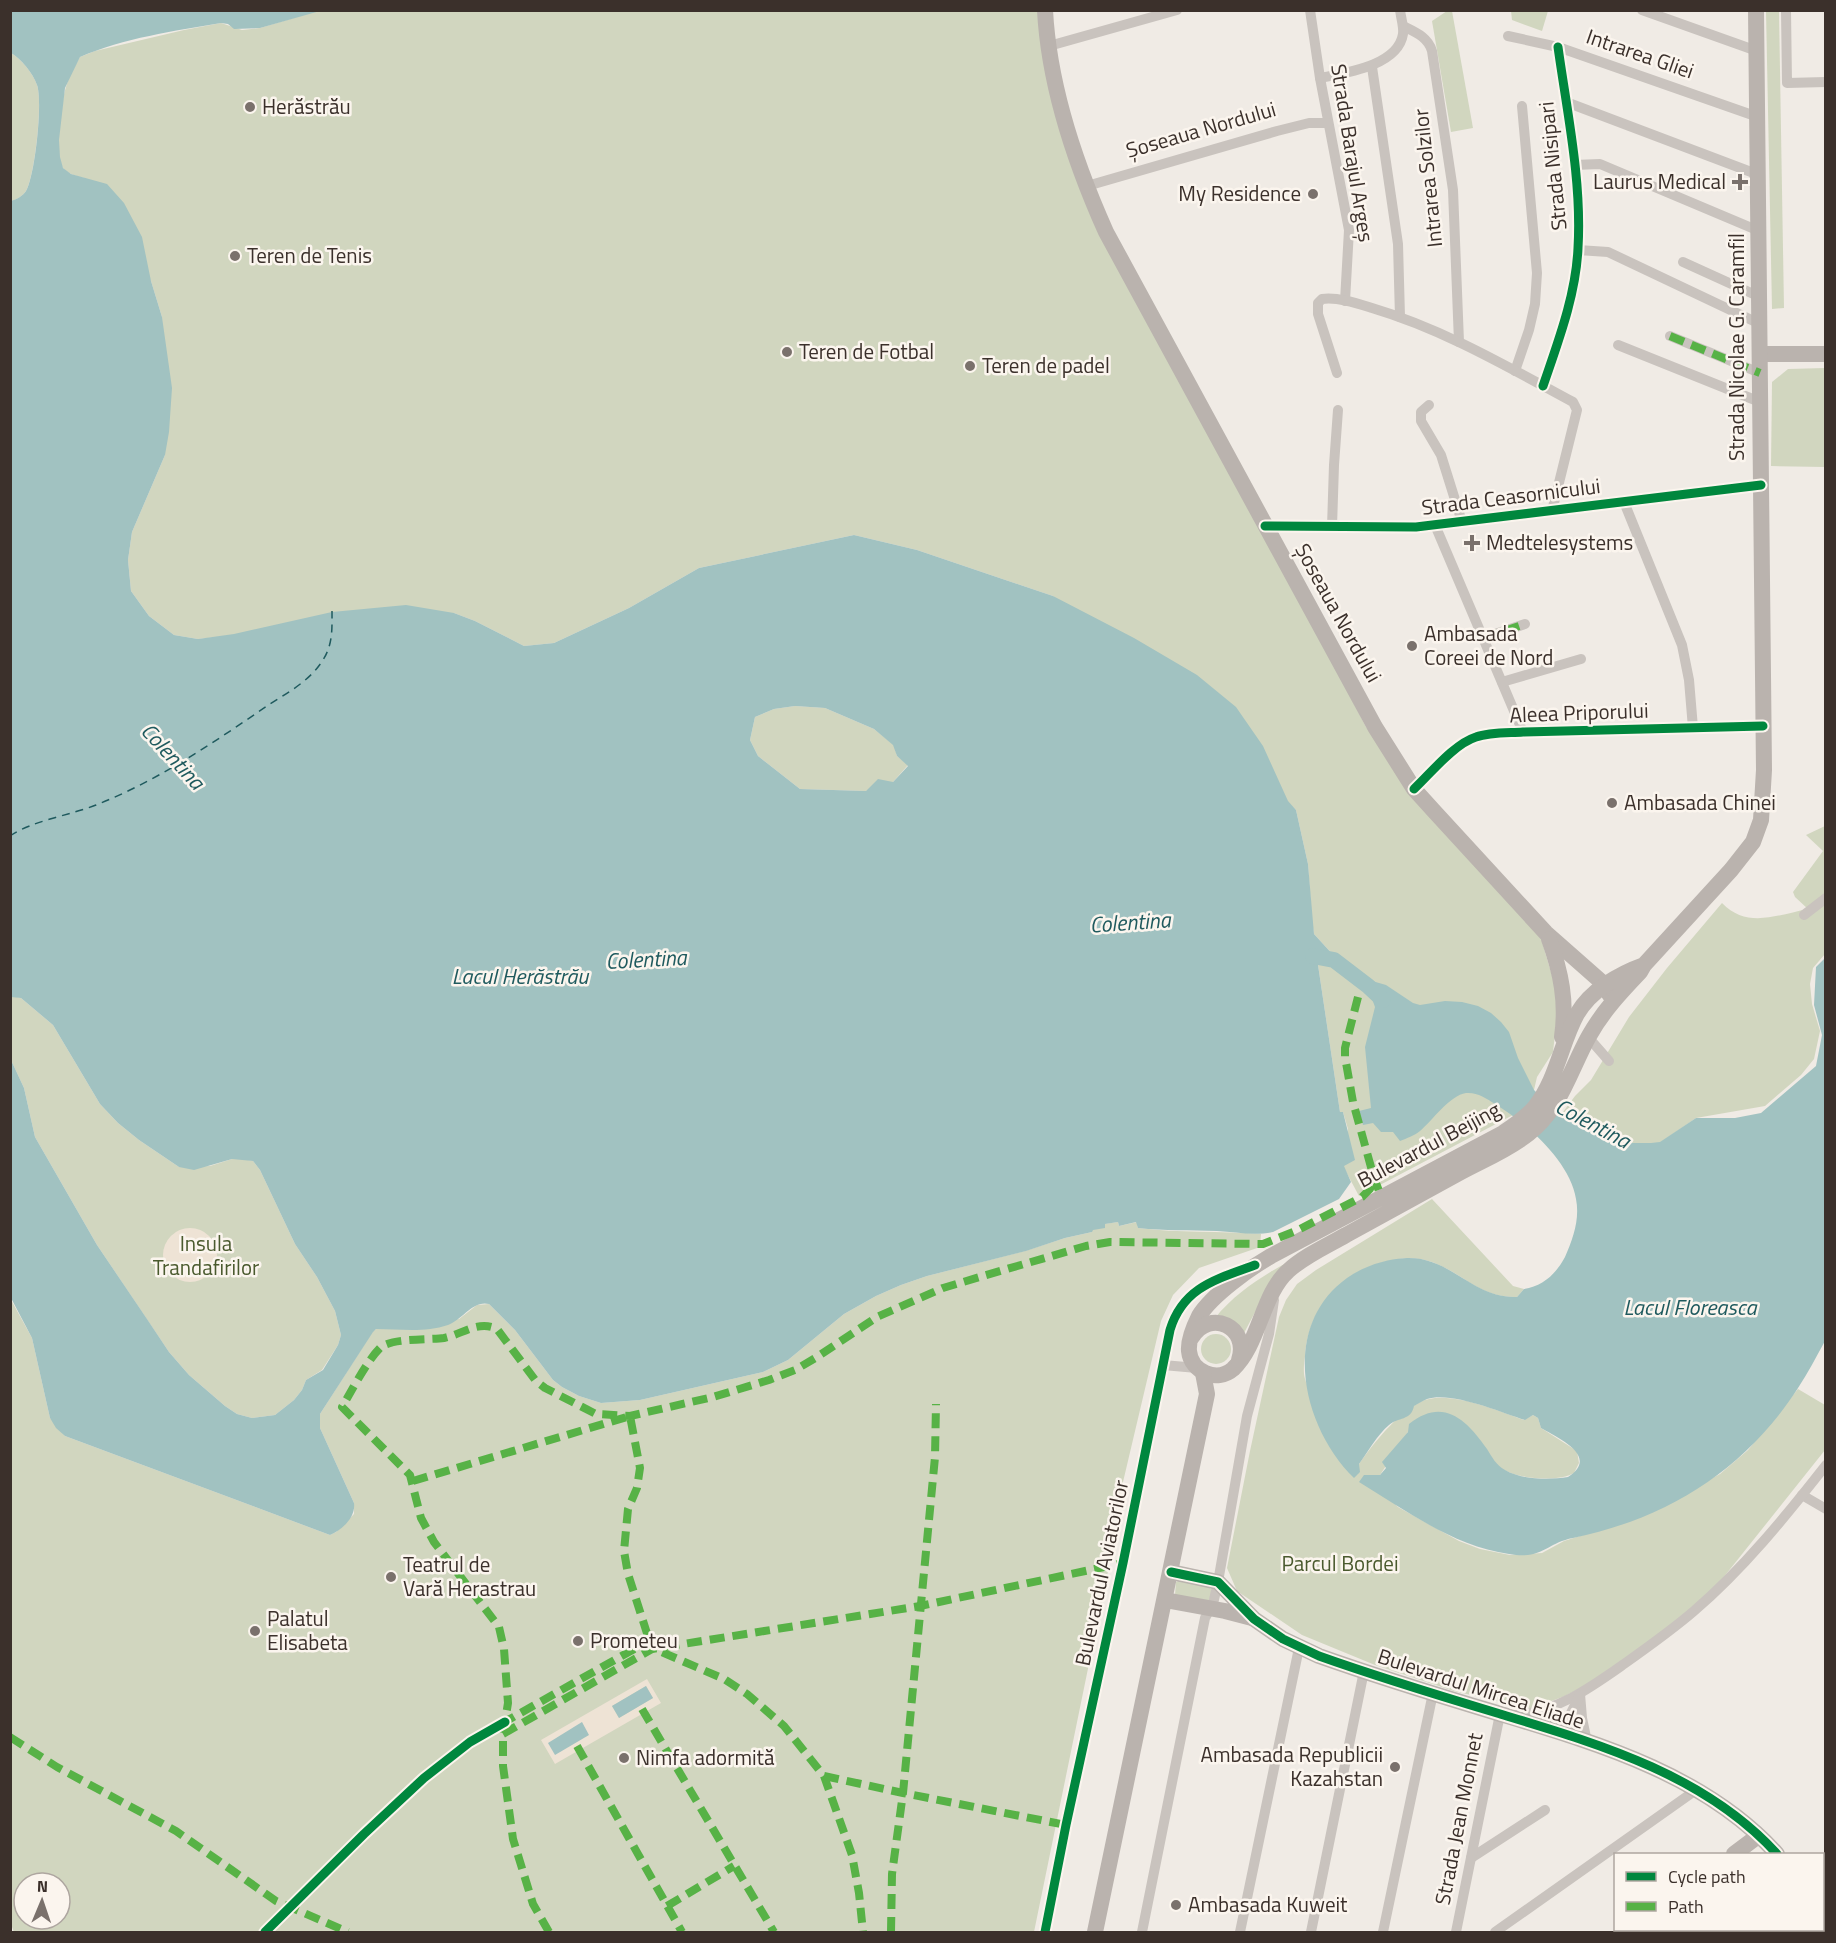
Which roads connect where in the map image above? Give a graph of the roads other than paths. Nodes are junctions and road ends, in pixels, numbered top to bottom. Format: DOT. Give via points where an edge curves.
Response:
graph roads {
  1 [pos="1045,10"];
  2 [pos="1177,10"];
  3 [pos="1310,10"];
  4 [pos="1400,10"];
  5 [pos="1642,10"];
  6 [pos="1756,10"];
  7 [pos="1786,10"];
  8 [pos="1403,26"];
  9 [pos="1508,36"];
  10 [pos="1049,46"];
  11 [pos="1558,46"];
  12 [pos="1757,51"];
  13 [pos="1372,67"];
  14 [pos="1320,78"];
  15 [pos="1826,82"];
  16 [pos="1566,102"];
  17 [pos="1522,106"];
  18 [pos="1758,117"];
  19 [pos="1328,123"];
  20 [pos="1574,165"];
  21 [pos="1759,175"];
  22 [pos="1087,186"];
  23 [pos="1760,231"];
  24 [pos="1578,250"];
  25 [pos="1683,262"];
  26 [pos="1760,297"];
  27 [pos="1345,301"];
  28 [pos="1400,317"];
  29 [pos="1760,324"];
  30 [pos="1670,336"];
  31 [pos="1459,342"];
  32 [pos="1618,345"];
  33 [pos="1826,346"];
  34 [pos="1760,350"];
  35 [pos="1826,354"];
  36 [pos="1515,371"];
  37 [pos="1760,373"];
  38 [pos="1337,374"];
  39 [pos="1543,386"];
  40 [pos="1760,402"];
  41 [pos="1429,405"];
  42 [pos="1338,410"];
  43 [pos="1761,485"];
  44 [pos="1624,502"];
  45 [pos="1552,511"];
  46 [pos="1462,522"];
  47 [pos="1435,525"];
  48 [pos="1265,526"];
  49 [pos="1332,527"];
  50 [pos="1525,624"];
  51 [pos="1483,638"];
  52 [pos="1581,659"];
  53 [pos="1502,682"];
  54 [pos="1763,726"];
  55 [pos="1693,728"];
  56 [pos="1523,732"];
  57 [pos="1414,789"];
  58 [pos="1826,898"];
  59 [pos="1804,915"];
  60 [pos="1546,933"];
  61 [pos="1644,965"];
  62 [pos="1605,985"];
  63 [pos="1613,1000"];
  64 [pos="1588,1037"];
  65 [pos="1609,1061"];
  66 [pos="1559,1062"];
  67 [pos="1551,1097"];
  68 [pos="1508,1139"];
  69 [pos="1255,1265"];
  70 [pos="1276,1286"];
  71 [pos="1190,1343"];
  72 [pos="1239,1361"];
  73 [pos="1163,1365"];
  74 [pos="1200,1370"];
  75 [pos="1220,1375"];
  76 [pos="1207,1394"];
  77 [pos="1826,1465"];
  78 [pos="1802,1495"];
  79 [pos="1826,1509"];
  80 [pos="1218,1582"];
  81 [pos="1168,1587"];
  82 [pos="1210,1608"];
  83 [pos="1254,1619"];
  84 [pos="1299,1648"];
  85 [pos="1364,1671"];
  86 [pos="1432,1693"];
  87 [pos="1580,1695"];
  88 [pos="1505,1716"];
  89 [pos="1561,1733"];
  90 [pos="1587,1742"];
  91 [pos="1696,1790"];
  92 [pos="1545,1810"];
  93 [pos="1767,1848"];
  94 [pos="1740,1853"];
  95 [pos="1471,1858"];
  96 [pos="1045,1932"];
  97 [pos="1095,1932"];
  98 [pos="1142,1932"];
  99 [pos="1240,1932"];
  100 [pos="1311,1932"];
  101 [pos="1383,1932"];
  102 [pos="1456,1932"];
  103 [pos="1495,1932"];
  1 -- 10 [label="main road, Șoseaua Nordului"];
  2 -- 10 [label="street"];
  3 -- 14 [label="street, Strada Barajul Argeș"];
  4 -- 8 [label="street"];
  5 -- 12 [label="street"];
  6 -- 12 [label="main road, Strada Nicolae G. Caramfil"];
  7 -- 15 [label="street" via="1787,83"];
  8 -- 13 [label="street" via="1395,50"];
  8 -- 31 [label="street, Intrarea Solzilor" via="1420,34 1432,51 1453,190"];
  9 -- 11 [label="street, Intrarea Gliei"];
  10 -- 22 [label="main road, Șoseaua Nordului" via="1066,124"];
  11 -- 16 [label="street, Strada Nisipari"];
  11 -- 18 [label="street, Intrarea Gliei"];
  12 -- 18 [label="main road, Strada Nicolae G. Caramfil"];
  13 -- 14 [label="street"];
  13 -- 28 [label="street" via="1398,244"];
  14 -- 19 [label="street, Strada Barajul Argeș"];
  16 -- 20 [label="street, Strada Nisipari"];
  16 -- 21 [label="street, Strada Nisipari"];
  17 -- 36 [label="street" via="1537,273 1535,304"];
  18 -- 21 [label="main road, Strada Nicolae G. Caramfil"];
  19 -- 22 [label="street, Șoseaua Nordului" via="1277,131"];
  19 -- 27 [label="street, Strada Barajul Argeș" via="1349,230"];
  20 -- 23 [label="street" via="1600,164"];
  20 -- 24 [label="street, Strada Nisipari"];
  21 -- 23 [label="main road, Strada Nicolae G. Caramfil"];
  22 -- 48 [label="main road, Șoseaua Nordului" via="1116,252"];
  23 -- 26 [label="main road, Strada Nicolae G. Caramfil"];
  24 -- 29 [label="street" via="1608,252"];
  24 -- 39 [label="street, Strada Nisipari" via="1570,294"];
  25 -- 26 [label="street"];
  26 -- 29 [label="main road, Strada Nicolae G. Caramfil"];
  27 -- 28 [label="street"];
  27 -- 38 [label="street" via="1322,299 1317,308"];
  28 -- 31 [label="street"];
  29 -- 34 [label="main road, Strada Nicolae G. Caramfil"];
  30 -- 37 [label="street"];
  31 -- 36 [label="street"];
  32 -- 40 [label="street"];
  33 -- 34 [label="main road"];
  34 -- 35 [label="main road"];
  34 -- 37 [label="main road, Strada Nicolae G. Caramfil"];
  36 -- 39 [label="street"];
  37 -- 40 [label="main road, Strada Nicolae G. Caramfil"];
  39 -- 45 [label="street" via="1573,402 1577,410"];
  40 -- 43 [label="main road, Strada Nicolae G. Caramfil"];
  41 -- 46 [label="street" via="1421,412 1421,421 1441,455"];
  42 -- 49 [label="street"];
  43 -- 44 [label="street, Strada Ceasornicului"];
  43 -- 54 [label="main road, Strada Nicolae G. Caramfil"];
  44 -- 45 [label="street, Strada Ceasornicului"];
  44 -- 55 [label="street" via="1682,645"];
  45 -- 46 [label="street, Strada Ceasornicului"];
  46 -- 47 [label="street, Strada Ceasornicului"];
  47 -- 49 [label="street, Strada Ceasornicului"];
  47 -- 51 [label="street"];
  48 -- 49 [label="street, Strada Ceasornicului"];
  48 -- 57 [label="main road, Șoseaua Nordului" via="1375,727"];
  50 -- 51 [label="street"];
  51 -- 53 [label="street"];
  52 -- 53 [label="street"];
  53 -- 56 [label="street"];
  54 -- 55 [label="street, Aleea Priporului"];
  54 -- 61 [label="main road, Strada Nicolae G. Caramfil" via="1763,806 1753,842"];
  55 -- 56 [label="street, Aleea Priporului"];
  56 -- 57 [label="street, Aleea Priporului" via="1468,741"];
  57 -- 60 [label="main road, Șoseaua Nordului"];
  58 -- 59 [label="street"];
  60 -- 62 [label="main road, Șoseaua Nordului"];
  60 -- 66 [label="main road, Șoseaua Nordului" via="1563,992"];
  61 -- 62 [label="main road, Bulevardul Beijing"];
  61 -- 63 [label="main road, Bulevardul Beijing"];
  62 -- 63 [label="main road, Șoseaua Nordului"];
  62 -- 66 [label="main road, Bulevardul Beijing" via="1577,1015"];
  63 -- 64 [label="main road, Bulevardul Beijing"];
  64 -- 65 [label="street"];
  64 -- 67 [label="main road, Bulevardul Beijing"];
  66 -- 67 [label="main road, Bulevardul Beijing"];
  67 -- 68 [label="main road, Bulevardul Beijing" via="1538,1126"];
  68 -- 69 [label="main road, Bulevardul Beijing" via="1372,1201"];
  68 -- 70 [label="main road, Bulevardul Beijing" via="1308,1257"];
  69 -- 71 [label="main road, Bulevardul Beijing" via="1205,1308"];
  69 -- 73 [label="street, Bulevardul Aviatorilor" via="1211,1281 1186,1300 1173,1321"];
  70 -- 72 [label="main road, Bulevardul Beijing"];
  70 -- 80 [label="street" via="1269,1334 1247,1416"];
  71 -- 72 [label="main road" via="1197,1330 1206,1324 1227,1325 1240,1340"];
  71 -- 73 [label="street" via="1180,1356"];
  71 -- 74 [label="main road, Bulevardul Beijing" via="1190,1357"];
  72 -- 75 [label="main road, Bulevardul Beijing"];
  73 -- 74 [label="street"];
  73 -- 96 [label="street, Bulevardul Aviatorilor"];
  74 -- 75 [label="main road"];
  74 -- 76 [label="main road, Bulevardul Beijing"];
  75 -- 76 [label="main road, Bulevardul Beijing"];
  76 -- 81 [label="main road, Bulevardul Beijing"];
  77 -- 78 [label="street"];
  78 -- 79 [label="street"];
  78 -- 87 [label="street" via="1695,1610"];
  80 -- 81 [label="main road"];
  80 -- 82 [label="street"];
  80 -- 83 [label="main road, Bulevardul Mircea Eliade"];
  81 -- 82 [label="main road, Bulevardul Mircea Eliade"];
  81 -- 97 [label="main road"];
  82 -- 83 [label="main road, Bulevardul Mircea Eliade"];
  82 -- 98 [label="street" via="1203,1625"];
  83 -- 84 [label="main road, Bulevardul Mircea Eliade"];
  84 -- 85 [label="main road, Bulevardul Mircea Eliade"];
  84 -- 99 [label="street"];
  85 -- 86 [label="main road, Bulevardul Mircea Eliade"];
  85 -- 100 [label="street"];
  86 -- 88 [label="main road, Bulevardul Mircea Eliade"];
  86 -- 101 [label="street"];
  87 -- 88 [label="street" via="1546,1709"];
  87 -- 89 [label="street"];
  87 -- 90 [label="street"];
  88 -- 89 [label="main road, Bulevardul Mircea Eliade"];
  88 -- 95 [label="street, Strada Jean Monnet"];
  89 -- 90 [label="main road, Bulevardul Mircea Eliade"];
  90 -- 91 [label="main road, Bulevardul Mircea Eliade" via="1646,1764"];
  91 -- 93 [label="main road, Bulevardul Mircea Eliade"];
  91 -- 103 [label="street"];
  92 -- 95 [label="street"];
  93 -- 94 [label="main road"];
  95 -- 102 [label="street, Strada Jean Monnet"];
}
